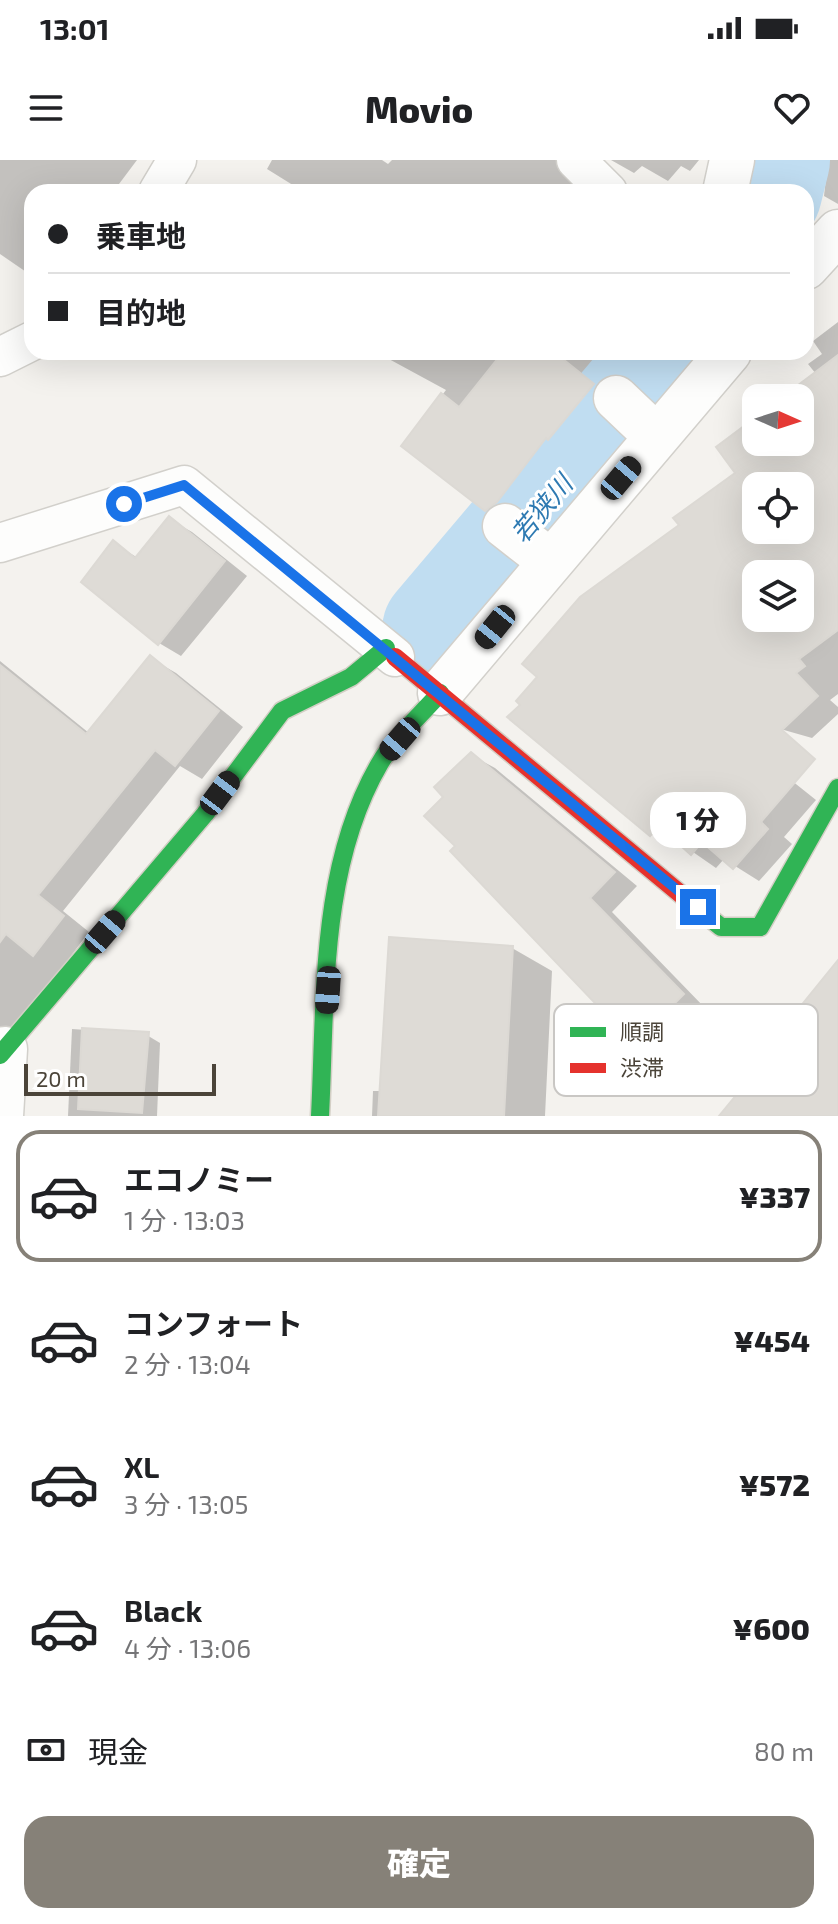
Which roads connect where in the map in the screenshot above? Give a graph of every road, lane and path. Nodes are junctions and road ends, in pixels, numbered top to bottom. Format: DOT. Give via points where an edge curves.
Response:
graph roads {
  1 [pos="177,160"];
  2 [pos="576,160"];
  3 [pos="732,160"];
  4 [pos="163,184"];
  5 [pos="600,184"];
  6 [pos="727,184"];
  7 [pos="838,232"];
  8 [pos="814,258"];
  9 [pos="24,345"];
  10 [pos="0,357"];
  11 [pos="722,360"];
  12 [pos="616,398"];
  13 [pos="656,436"];
  14 [pos="505,526"];
  15 [pos="0,543"];
  16 [pos="550,561"];
  17 [pos="411,669"];
  18 [pos="838,788"];
  19 [pos="2,1052"];
  20 [pos="1,1116"];
  21 [pos="320,1116"];
  1 -- 4 [label="lane"];
  2 -- 5 [label="lane"];
  3 -- 6 [label="street"];
  7 -- 8 [label="street"];
  9 -- 10 [label="lane"];
  11 -- 13 [label="street"];
  12 -- 13 [label="street"];
  13 -- 16 [label="street"];
  14 -- 16 [label="street"];
  15 -- 17 [label="lane" via="184,485"];
  16 -- 17 [label="street"];
  17 -- 18 [label="street" via="721,927 760,927"];
  17 -- 19 [label="street" via="351,677 282,711 205,814"];
  17 -- 21 [label="street" via="351,828 334,896"];
  19 -- 20 [label="street"];
}
